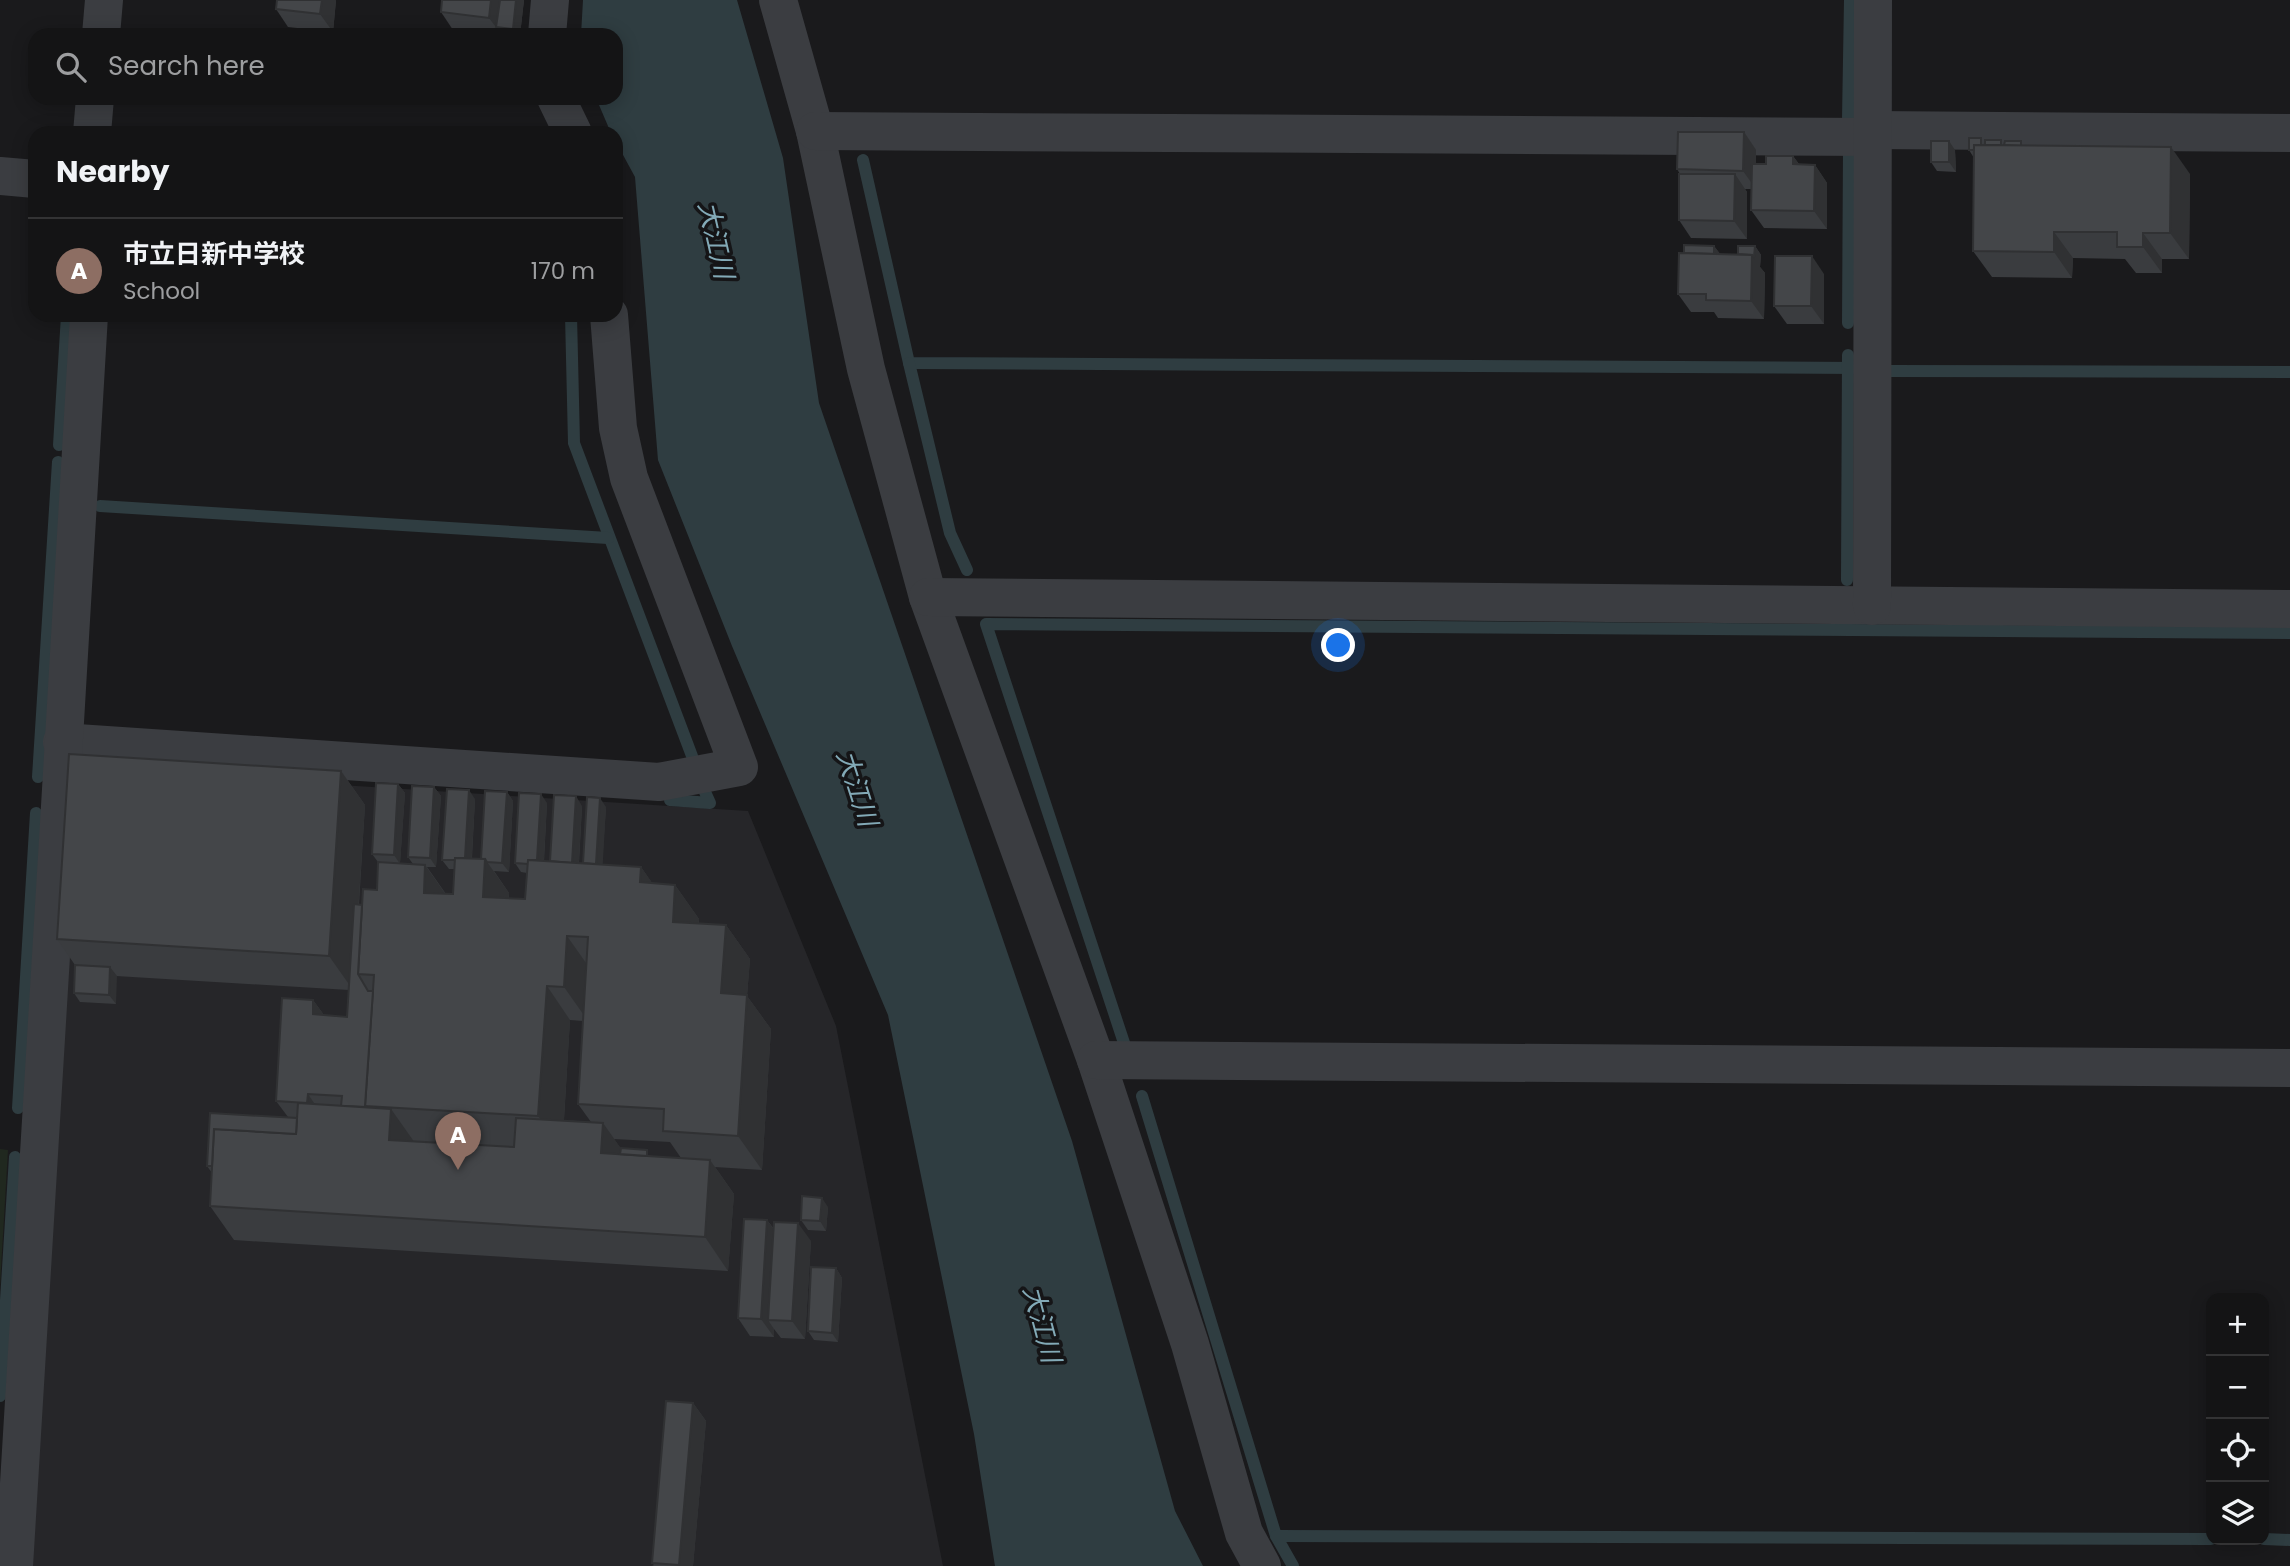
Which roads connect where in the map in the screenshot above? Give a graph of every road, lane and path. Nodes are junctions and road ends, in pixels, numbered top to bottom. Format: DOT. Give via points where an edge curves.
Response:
graph roads {
  1 [pos="104,0"];
  2 [pos="550,0"];
  3 [pos="778,0"];
  4 [pos="1873,0"];
  5 [pos="102,28"];
  6 [pos="548,28"];
  7 [pos="94,105"];
  8 [pos="559,105"];
  9 [pos="93,126"];
  10 [pos="570,126"];
  11 [pos="815,131"];
  12 [pos="2290,133"];
  13 [pos="1872,134"];
  14 [pos="0,176"];
  15 [pos="28,178"];
  16 [pos="89,322"];
  17 [pos="610,322"];
  18 [pos="928,597"];
  19 [pos="1872,606"];
  20 [pos="2290,609"];
  21 [pos="62,742"];
  22 [pos="1096,1060"];
  23 [pos="2290,1068"];
  24 [pos="14,1566"];
  25 [pos="1262,1566"];
  1 -- 5 [label="street"];
  2 -- 6 [label="street"];
  3 -- 11 [label="street"];
  4 -- 13 [label="street"];
  7 -- 9 [label="street"];
  8 -- 10 [label="street"];
  11 -- 13 [label="street"];
  11 -- 18 [label="street" via="866,369"];
  12 -- 13 [label="street"];
  13 -- 19 [label="street"];
  14 -- 15 [label="street"];
  16 -- 21 [label="street"];
  17 -- 21 [label="street" via="618,428 629,478 739,767 659,782"];
  18 -- 19 [label="street"];
  18 -- 22 [label="street"];
  19 -- 20 [label="street"];
  21 -- 24 [label="street" via="43,1142"];
  22 -- 23 [label="street"];
  22 -- 25 [label="street" via="1190,1343 1244,1533"];
}
